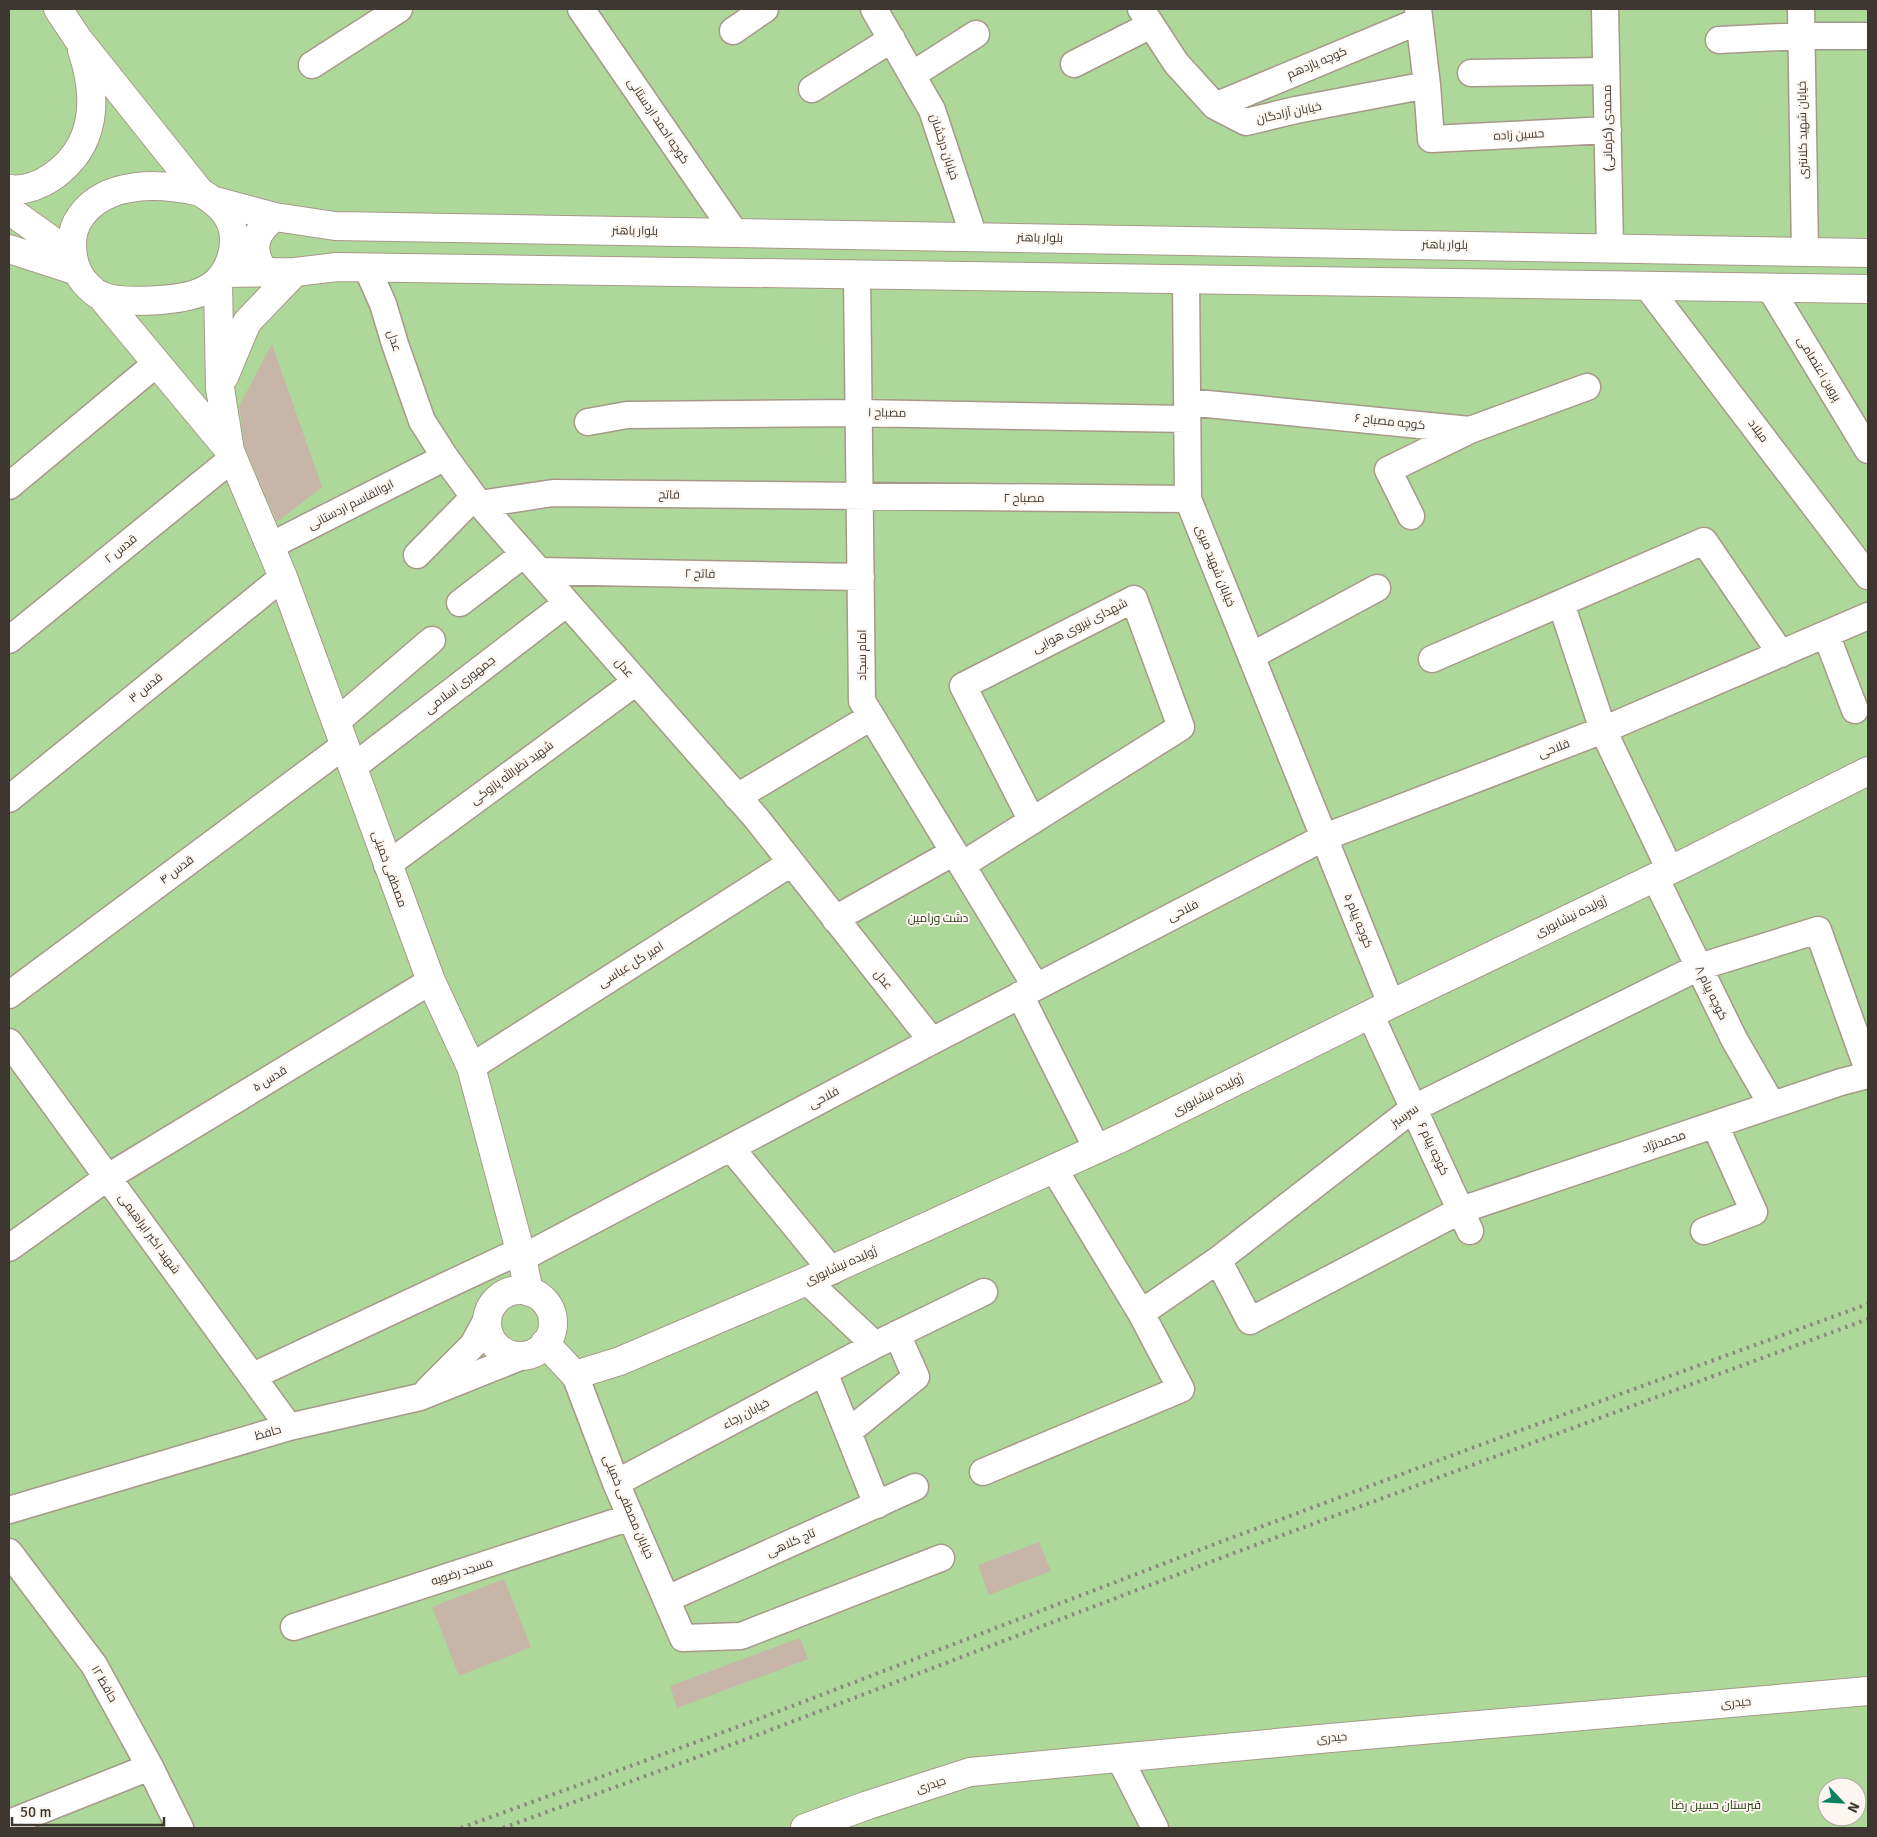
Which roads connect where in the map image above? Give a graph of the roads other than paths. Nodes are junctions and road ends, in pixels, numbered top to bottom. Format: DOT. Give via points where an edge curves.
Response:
graph roads {
  1 [pos="58,9"];
  2 [pos="581,9"];
  3 [pos="765,9"];
  4 [pos="874,9"];
  5 [pos="1605,9"];
  6 [pos="1801,9"];
  7 [pos="387,12"];
  8 [pos="1150,15"];
  9 [pos="1419,15"];
  10 [pos="734,31"];
  11 [pos="976,34"];
  12 [pos="1802,36"];
  13 [pos="1868,36"];
  14 [pos="78,39"];
  15 [pos="892,39"];
  16 [pos="1719,40"];
  17 [pos="1074,64"];
  18 [pos="312,65"];
  19 [pos="1606,71"];
  20 [pos="1470,73"];
  21 [pos="912,75"];
  22 [pos="1427,85"];
  23 [pos="812,89"];
  24 [pos="1215,106"];
  25 [pos="1608,130"];
  26 [pos="9,189"];
  27 [pos="208,197"];
  28 [pos="9,210"];
  29 [pos="275,217"];
  30 [pos="735,233"];
  31 [pos="974,237"];
  32 [pos="1610,248"];
  33 [pos="9,249"];
  34 [pos="1805,252"];
  35 [pos="1868,252"];
  36 [pos="74,263"];
  37 [pos="367,268"];
  38 [pos="295,272"];
  39 [pos="265,273"];
  40 [pos="856,275"];
  41 [pos="221,277"];
  42 [pos="1186,280"];
  43 [pos="1647,286"];
  44 [pos="1770,288"];
  45 [pos="1868,289"];
  46 [pos="100,295"];
  47 [pos="157,363"];
  48 [pos="1587,387"];
  49 [pos="220,388"];
  50 [pos="1187,410"];
  51 [pos="858,413"];
  52 [pos="588,422"];
  53 [pos="1470,430"];
  54 [pos="1868,450"];
  55 [pos="231,454"];
  56 [pos="432,464"];
  57 [pos="9,486"];
  58 [pos="860,497"];
  59 [pos="1188,499"];
  60 [pos="477,500"];
  61 [pos="1411,516"];
  62 [pos="270,546"];
  63 [pos="417,555"];
  64 [pos="532,562"];
  65 [pos="1868,576"];
  66 [pos="861,577"];
  67 [pos="283,578"];
  68 [pos="1377,588"];
  69 [pos="460,603"];
  70 [pos="567,603"];
  71 [pos="1561,603"];
  72 [pos="1868,616"];
  73 [pos="1826,634"];
  74 [pos="9,640"];
  75 [pos="432,640"];
  76 [pos="1781,654"];
  77 [pos="1251,656"];
  78 [pos="1432,659"];
  79 [pos="636,682"];
  80 [pos="1855,710"];
  81 [pos="871,717"];
  82 [pos="1603,730"];
  83 [pos="345,745"];
  84 [pos="1868,771"];
  85 [pos="737,797"];
  86 [pos="9,799"];
  87 [pos="1032,821"];
  88 [pos="1325,837"];
  89 [pos="958,859"];
  90 [pos="791,864"];
  91 [pos="387,865"];
  92 [pos="1662,874"];
  93 [pos="835,919"];
  94 [pos="1699,967"];
  95 [pos="431,981"];
  96 [pos="1028,991"];
  97 [pos="9,995"];
  98 [pos="1381,1009"];
  99 [pos="932,1041"];
  100 [pos="9,1042"];
  101 [pos="471,1066"];
  102 [pos="1868,1070"];
  103 [pos="1868,1075"];
  104 [pos="1772,1105"];
  105 [pos="1414,1108"];
  106 [pos="1715,1125"];
  107 [pos="731,1148"];
  108 [pos="1097,1149"];
  109 [pos="1054,1169"];
  110 [pos="108,1177"];
  111 [pos="1465,1220"];
  112 [pos="1704,1231"];
  113 [pos="9,1248"];
  114 [pos="521,1254"];
  115 [pos="1218,1260"];
  116 [pos="832,1271"];
  117 [pos="807,1281"];
  118 [pos="529,1292"];
  119 [pos="984,1292"];
  120 [pos="1140,1313"];
  121 [pos="487,1319"];
  122 [pos="886,1340"];
  123 [pos="535,1349"];
  124 [pos="824,1372"];
  125 [pos="575,1375"];
  126 [pos="253,1376"];
  127 [pos="420,1397"];
  128 [pos="289,1427"];
  129 [pos="848,1432"];
  130 [pos="983,1472"];
  131 [pos="616,1483"];
  132 [pos="915,1488"];
  133 [pos="877,1505"];
  134 [pos="9,1510"];
  135 [pos="631,1517"];
  136 [pos="9,1552"];
  137 [pos="941,1558"];
  138 [pos="667,1599"];
  139 [pos="294,1627"];
  140 [pos="1868,1692"];
  141 [pos="1120,1759"];
  142 [pos="150,1767"];
  143 [pos="9,1822"];
  144 [pos="180,1828"];
  145 [pos="805,1828"];
  146 [pos="1155,1828"];
  1 -- 14 [label="main road"];
  2 -- 30 [label="street, کوچه احمد اردستانی"];
  3 -- 10 [label="street"];
  4 -- 15 [label="street, خیابان درخشان"];
  5 -- 19 [label="street, محمدی (کرمانی)"];
  6 -- 12 [label="street, خیابان شهید کلانتری"];
  7 -- 18 [label="street"];
  8 -- 17 [label="street"];
  8 -- 24 [label="street, خیابان آزادگان" via="1176,62"];
  9 -- 22 [label="street"];
  9 -- 24 [label="street, کوچه یازدهم"];
  11 -- 21 [label="street"];
  12 -- 13 [label="street"];
  12 -- 16 [label="street"];
  12 -- 34 [label="street, خیابان شهید کلانتری"];
  14 -- 26 [label="main road" via="89,70 92,95 91,122 81,148 64,169 42,184"];
  14 -- 27 [label="main road"];
  15 -- 21 [label="street, خیابان درخشان"];
  15 -- 23 [label="street"];
  19 -- 20 [label="street"];
  19 -- 25 [label="street, محمدی (کرمانی)"];
  21 -- 31 [label="street, خیابان درخشان" via="932,110"];
  22 -- 24 [label="street, خیابان آزادگان" via="1246,122"];
  22 -- 25 [label="street, حسین زاده" via="1430,139"];
  25 -- 32 [label="street, محمدی (کرمانی)"];
  27 -- 29 [label="main road, بلوار باهنر"];
  27 -- 36 [label="main road" via="181,188 138,188 98,198 77,222 72,238"];
  27 -- 41 [label="main road" via="226,215 233,232 234,249"];
  28 -- 36 [label="main road"];
  29 -- 30 [label="main road, بلوار باهنر" via="335,226"];
  29 -- 39 [label="main road" via="257,236 257,262"];
  30 -- 31 [label="main road, بلوار باهنر"];
  31 -- 32 [label="main road, بلوار باهنر"];
  32 -- 34 [label="main road, بلوار باهنر"];
  33 -- 36 [label="main road"];
  34 -- 35 [label="main road, بلوار باهنر"];
  36 -- 46 [label="main road" via="87,285"];
  37 -- 38 [label="main road" via="337,267"];
  37 -- 40 [label="main road"];
  37 -- 60 [label="street, عدل" via="422,421"];
  38 -- 39 [label="main road"];
  38 -- 49 [label="main road" via="247,322"];
  39 -- 41 [label="main road"];
  40 -- 42 [label="main road"];
  40 -- 51 [label="street, امام سجاد"];
  41 -- 46 [label="main road" via="204,291 178,298 127,301"];
  41 -- 49 [label="main road"];
  42 -- 43 [label="main road"];
  42 -- 50 [label="street, خیابان شهید میری"];
  43 -- 44 [label="main road"];
  43 -- 65 [label="street, میلاد"];
  44 -- 45 [label="main road"];
  44 -- 54 [label="street, پروین اعتصامی"];
  46 -- 47 [label="main road"];
  47 -- 55 [label="main road"];
  47 -- 57 [label="street"];
  48 -- 53 [label="street, کوچه مصباح ۶"];
  49 -- 55 [label="main road"];
  50 -- 51 [label="street, مصباح ۱"];
  50 -- 53 [label="street, کوچه مصباح ۶"];
  50 -- 59 [label="street, خیابان شهید میری"];
  51 -- 52 [label="street, مصباح ۱" via="627,415"];
  51 -- 58 [label="street, امام سجاد"];
  53 -- 61 [label="street" via="1388,470"];
  55 -- 62 [label="main road, مصطفی خمینی"];
  55 -- 74 [label="street, قدس ۲"];
  56 -- 62 [label="street, ابوالقاسم اردستانی"];
  58 -- 59 [label="street, مصباح ۲"];
  58 -- 60 [label="street, فاتح" via="553,493"];
  58 -- 66 [label="street, امام سجاد"];
  59 -- 77 [label="street, خیابان شهید میری"];
  60 -- 63 [label="street"];
  60 -- 64 [label="street, عدل"];
  62 -- 67 [label="main road, مصطفی خمینی"];
  64 -- 66 [label="street, فاتح ۲"];
  64 -- 69 [label="street"];
  64 -- 70 [label="street, عدل"];
  66 -- 81 [label="street, امام سجاد" via="862,701"];
  67 -- 83 [label="main road, مصطفی خمینی"];
  67 -- 86 [label="street, قدس ۳"];
  68 -- 77 [label="street"];
  70 -- 79 [label="street, عدل"];
  70 -- 83 [label="street, جمهوری اسلامی"];
  71 -- 76 [label="street" via="1704,541"];
  71 -- 78 [label="street"];
  71 -- 82 [label="street, کوچه پیام ۸"];
  72 -- 73 [label="street, فلاحی"];
  73 -- 76 [label="street, فلاحی"];
  73 -- 80 [label="street"];
  75 -- 83 [label="street"];
  76 -- 82 [label="street, فلاحی"];
  77 -- 88 [label="street, خیابان شهید میری"];
  79 -- 85 [label="street, عدل"];
  79 -- 91 [label="street, شهید نظرالله پازوکی"];
  81 -- 85 [label="street"];
  81 -- 89 [label="street, امام سجاد"];
  82 -- 88 [label="street, فلاحی"];
  82 -- 92 [label="street, کوچه پیام ۸"];
  83 -- 91 [label="main road, مصطفی خمینی"];
  83 -- 97 [label="street, قدس ۴"];
  84 -- 92 [label="main road, ژولیده نیشابوری"];
  85 -- 90 [label="street, عدل"];
  87 -- 87 [label="street, شهدای نیروی هوایی" via="1181,727 1134,599 963,686"];
  87 -- 89 [label="street, شهدای نیروی هوایی"];
  88 -- 96 [label="street, فلاحی"];
  88 -- 98 [label="street, کوچه پیام ۵"];
  89 -- 93 [label="street, شهدای نیروی هوایی"];
  89 -- 96 [label="street, امام سجاد"];
  90 -- 93 [label="street, عدل"];
  90 -- 101 [label="street, امیر گل عباسی"];
  91 -- 95 [label="main road, مصطفی خمینی"];
  92 -- 94 [label="street, کوچه پیام ۸"];
  92 -- 98 [label="main road, ژولیده نیشابوری"];
  93 -- 99 [label="street, عدل"];
  94 -- 102 [label="street, سرسبز" via="1818,930"];
  94 -- 104 [label="street, کوچه پیام ۸" via="1734,1039"];
  94 -- 105 [label="street, سرسبز"];
  95 -- 101 [label="main road, مصطفی خمینی"];
  95 -- 110 [label="street, قدس ۵"];
  96 -- 99 [label="street, فلاحی"];
  96 -- 108 [label="street, امام سجاد"];
  98 -- 105 [label="street, کوچه پیام ۶"];
  98 -- 108 [label="main road, ژولیده نیشابوری"];
  99 -- 107 [label="street, فلاحی"];
  100 -- 110 [label="street, شهید اکبر ابراهیمی"];
  101 -- 114 [label="main road, مصطفی خمینی"];
  103 -- 104 [label="street, محمدنژاد"];
  104 -- 106 [label="street, محمدنژاد"];
  105 -- 111 [label="street, کوچه پیام ۶"];
  105 -- 115 [label="street, سرسبز"];
  106 -- 111 [label="street, محمدنژاد"];
  106 -- 112 [label="street" via="1754,1212"];
  107 -- 114 [label="street, فلاحی"];
  107 -- 116 [label="street"];
  108 -- 109 [label="main road, ژولیده نیشابوری"];
  109 -- 116 [label="main road, ژولیده نیشابوری"];
  109 -- 120 [label="street"];
  110 -- 113 [label="street, قدس ۵"];
  110 -- 126 [label="street, شهید اکبر ابراهیمی"];
  111 -- 115 [label="street, محمدنژاد" via="1250,1321"];
  114 -- 118 [label="main road, مصطفی خمینی"];
  114 -- 126 [label="street, فلاحی"];
  115 -- 120 [label="street, سرسبز"];
  116 -- 117 [label="main road, ژولیده نیشابوری"];
  117 -- 122 [label="street"];
  117 -- 125 [label="main road, ژولیده نیشابوری" via="620,1361"];
  118 -- 121 [label="main road" via="518,1290 502,1296 490,1308"];
  118 -- 123 [label="main road" via="539,1296 551,1313 550,1334"];
  119 -- 122 [label="street, خیابان رجاء"];
  120 -- 130 [label="street" via="1180,1390"];
  121 -- 123 [label="main road" via="487,1329 497,1347 515,1355"];
  121 -- 127 [label="street" via="473,1345"];
  122 -- 124 [label="street, خیابان رجاء"];
  122 -- 129 [label="street" via="916,1377"];
  123 -- 125 [label="main road"];
  123 -- 127 [label="street, حافظ"];
  124 -- 129 [label="street"];
  124 -- 131 [label="street, خیابان رجاء"];
  125 -- 131 [label="street, خیابان مصطفی خمینی"];
  126 -- 128 [label="street, شهید اکبر ابراهیمی"];
  127 -- 128 [label="street, حافظ"];
  128 -- 134 [label="street, حافظ"];
  129 -- 133 [label="street"];
  131 -- 135 [label="street, خیابان مصطفی خمینی"];
  132 -- 133 [label="street, تاج کلاهی"];
  133 -- 138 [label="street, تاج کلاهی"];
  135 -- 138 [label="street, خیابان مصطفی خمینی"];
  135 -- 139 [label="street, مسجد رضویه"];
  136 -- 142 [label="street, حافظ ۱۲" via="94,1666"];
  137 -- 138 [label="street, خیابان مصطفی خمینی" via="741,1636 683,1638"];
  140 -- 141 [label="main road, حیدری"];
  141 -- 145 [label="main road, حیدری" via="970,1772"];
  141 -- 146 [label="street"];
  142 -- 143 [label="street"];
  142 -- 144 [label="street, حافظ ۱۲"];
}
